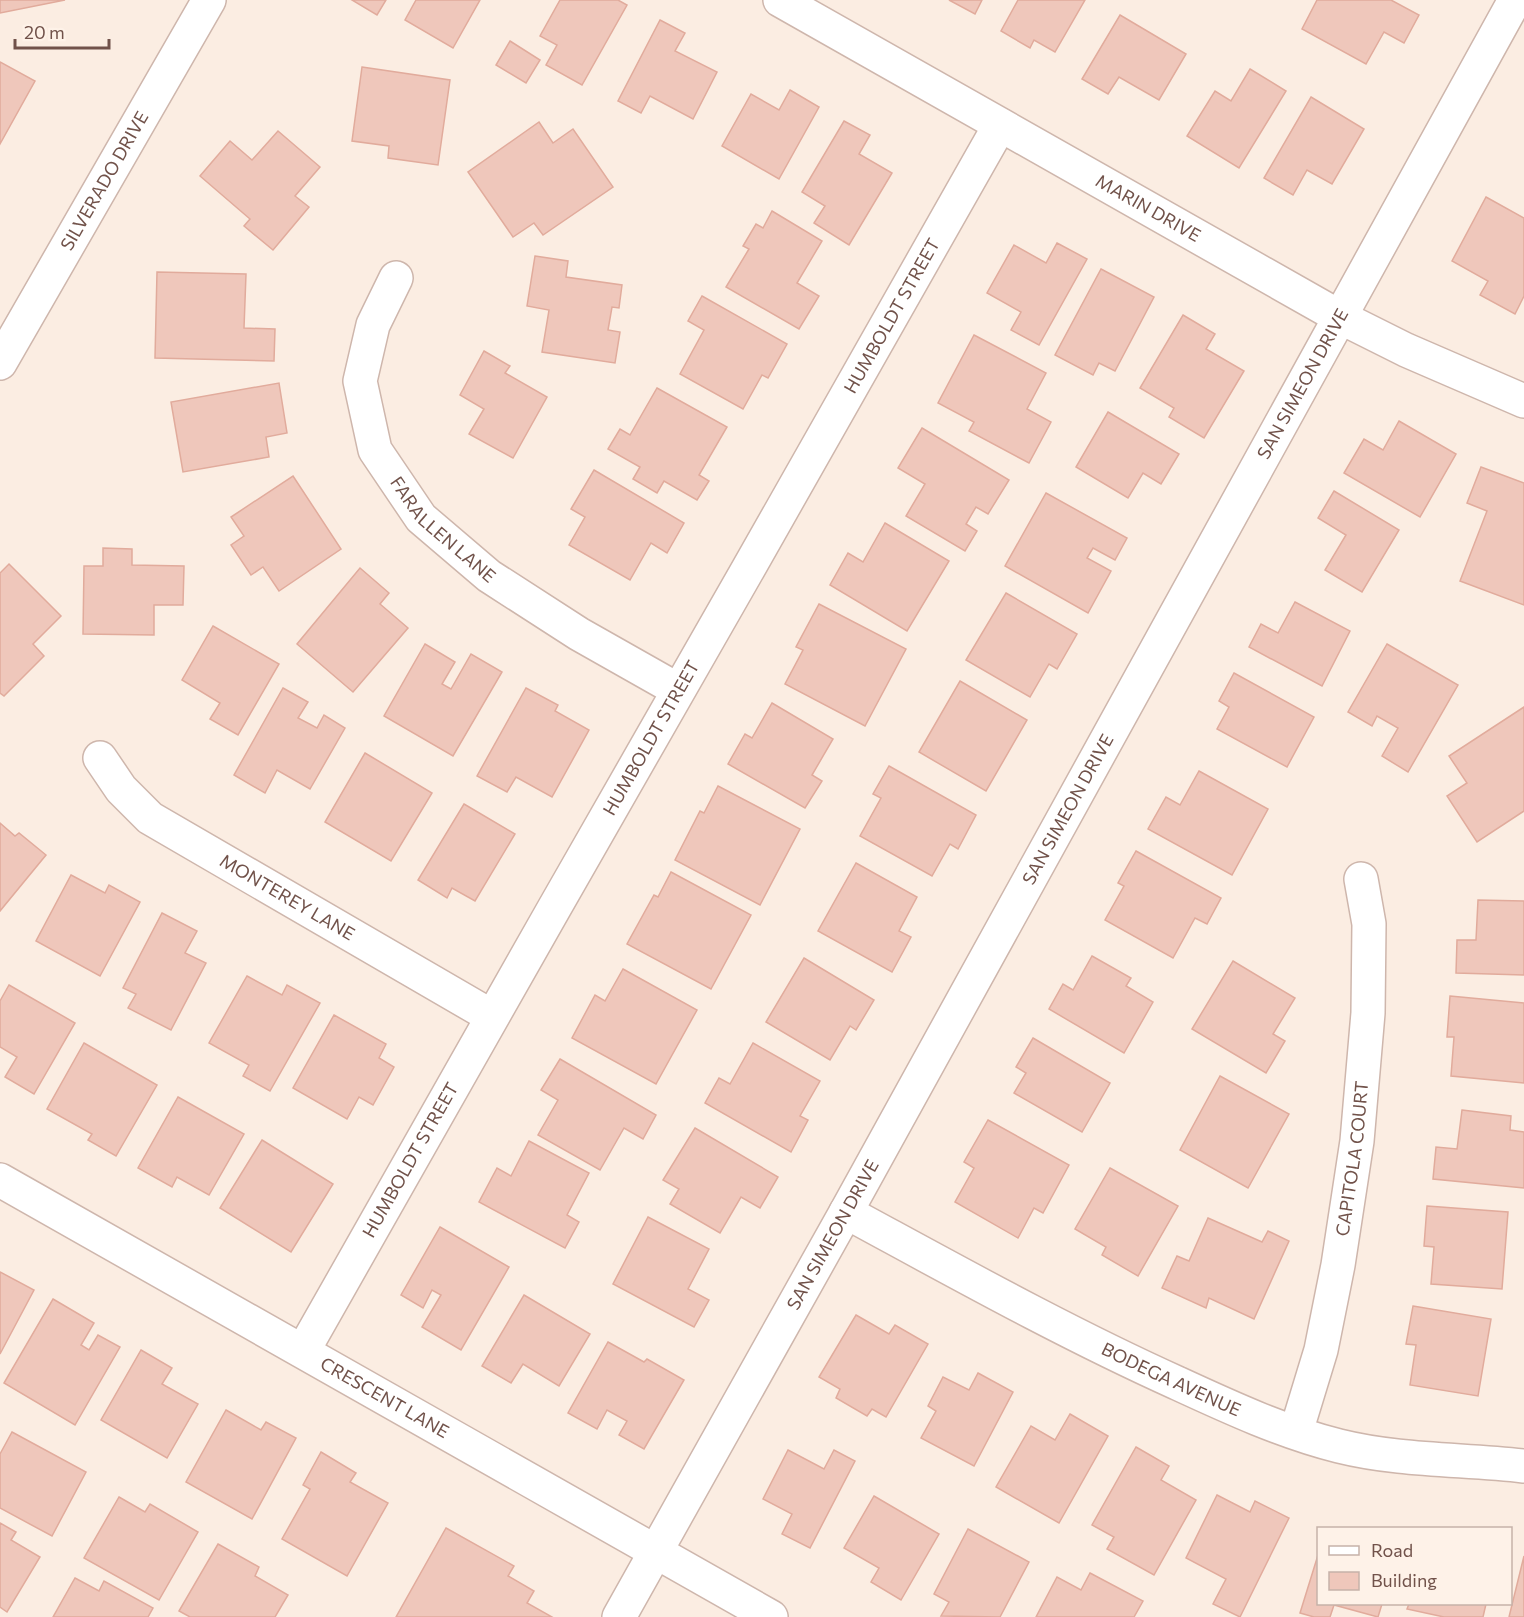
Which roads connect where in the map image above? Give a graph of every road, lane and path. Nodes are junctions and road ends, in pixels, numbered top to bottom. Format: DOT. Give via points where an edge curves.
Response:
graph roads {
  1 [pos="209,0"];
  2 [pos="780,0"];
  3 [pos="1515,0"];
  4 [pos="1000,125"];
  5 [pos="396,278"];
  6 [pos="1338,316"];
  7 [pos="0,363"];
  8 [pos="1524,402"];
  9 [pos="678,690"];
  10 [pos="100,758"];
  11 [pos="1361,879"];
  12 [pos="491,1016"];
  13 [pos="0,1179"];
  14 [pos="846,1212"];
  15 [pos="303,1350"];
  16 [pos="1296,1431"];
  17 [pos="1524,1466"];
  18 [pos="655,1551"];
  19 [pos="619,1617"];
  20 [pos="771,1617"];
  1 -- 7 [label="street, SILVERADO DRIVE"];
  2 -- 4 [label="street, MARIN DRIVE"];
  3 -- 6 [label="street, SAN SIMEON DRIVE"];
  4 -- 6 [label="street, MARIN DRIVE"];
  4 -- 9 [label="street, HUMBOLDT STREET"];
  5 -- 9 [label="street, FARALLEN LANE" via="373,325 360,381 375,450 421,518 489,576 579,634"];
  6 -- 8 [label="street, MARIN DRIVE"];
  6 -- 14 [label="street, SAN SIMEON DRIVE"];
  9 -- 12 [label="street, HUMBOLDT STREET"];
  10 -- 12 [label="street, MONTEREY LANE" via="121,789 150,818"];
  11 -- 16 [label="street, CAPITOLA COURT" via="1369,924 1368,1012 1357,1141 1321,1350"];
  12 -- 15 [label="street, HUMBOLDT STREET"];
  13 -- 15 [label="street, CRESCENT LANE"];
  14 -- 16 [label="street, BODEGA AVENUE" via="1130,1362 1227,1406"];
  14 -- 18 [label="street, SAN SIMEON DRIVE"];
  15 -- 18 [label="street, CRESCENT LANE"];
  16 -- 17 [label="street, BODEGA AVENUE" via="1381,1454"];
  18 -- 19 [label="street, SAN SIMEON DRIVE"];
  18 -- 20 [label="street, CRESCENT LANE"];
}
